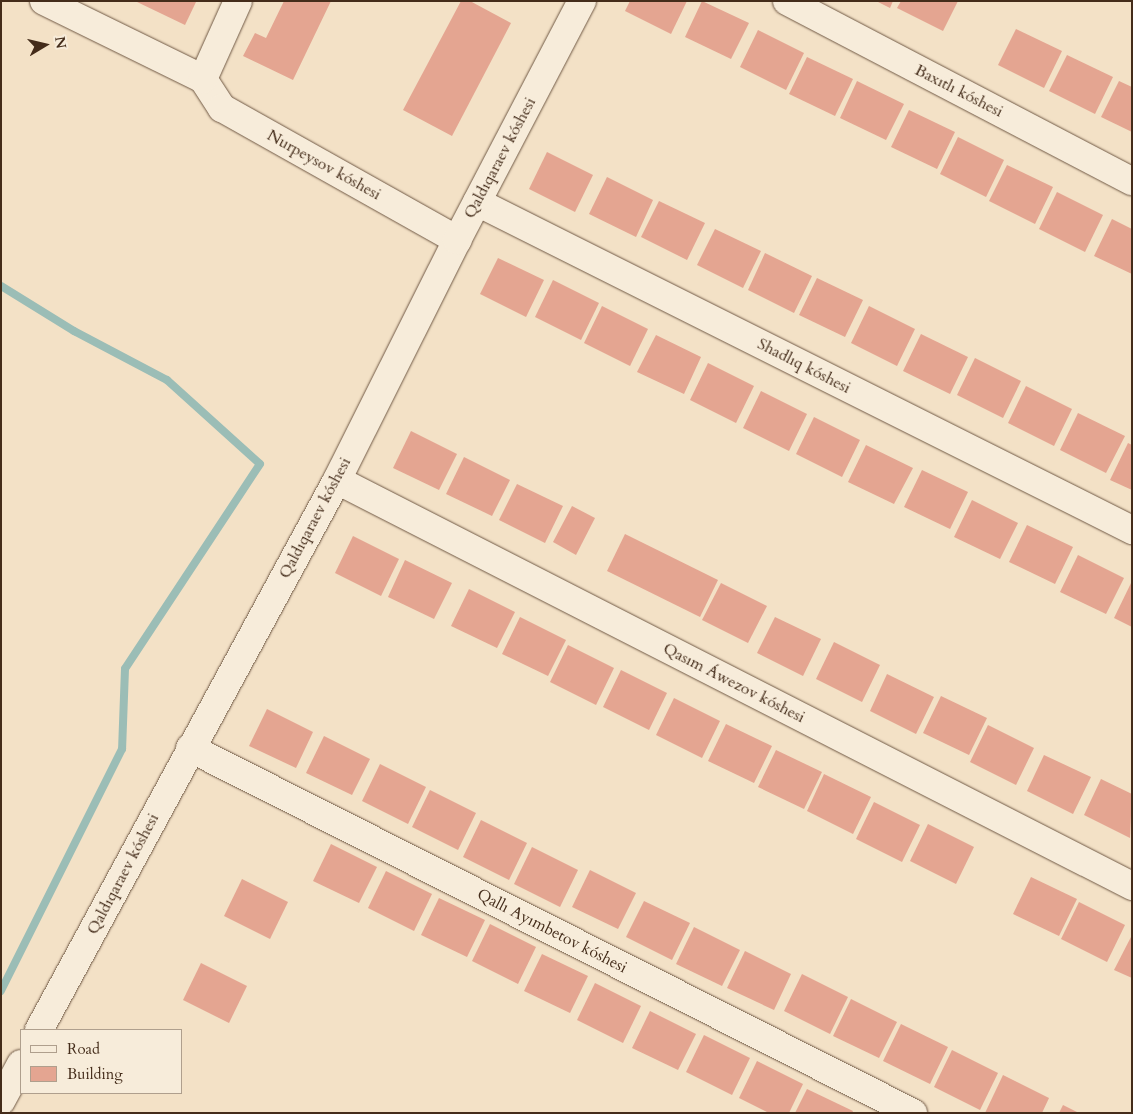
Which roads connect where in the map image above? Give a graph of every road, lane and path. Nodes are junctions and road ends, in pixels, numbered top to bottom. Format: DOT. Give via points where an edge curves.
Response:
graph roads {
  1 [pos="44,1"];
  2 [pos="238,1"];
  3 [pos="582,1"];
  4 [pos="787,1"];
  5 [pos="203,79"];
  6 [pos="1132,180"];
  7 [pos="477,202"];
  8 [pos="457,240"];
  9 [pos="336,480"];
  10 [pos="1132,530"];
  11 [pos="190,748"];
  12 [pos="1132,886"];
  13 [pos="40,1029"];
  14 [pos="20,1066"];
  15 [pos="1,1101"];
  16 [pos="913,1113"];
  1 -- 5 [label="street"];
  2 -- 5 [label="street"];
  3 -- 7 [label="street, Qaldıqaraev kóshesi"];
  4 -- 6 [label="street, Baxıtlı kóshesi"];
  5 -- 8 [label="street, Nurpeysov kóshesi" via="222,108"];
  7 -- 8 [label="street, Qaldıqaraev kóshesi"];
  7 -- 10 [label="street, Shadlıq kóshesi"];
  8 -- 9 [label="street, Qaldıqaraev kóshesi"];
  9 -- 11 [label="street, Qaldıqaraev kóshesi"];
  9 -- 12 [label="street, Qasım Áwezov kóshesi"];
  11 -- 13 [label="street, Qaldıqaraev kóshesi"];
  11 -- 16 [label="street, Qallı Ayımbetov kóshesi"];
  14 -- 15 [label="street"];
}
